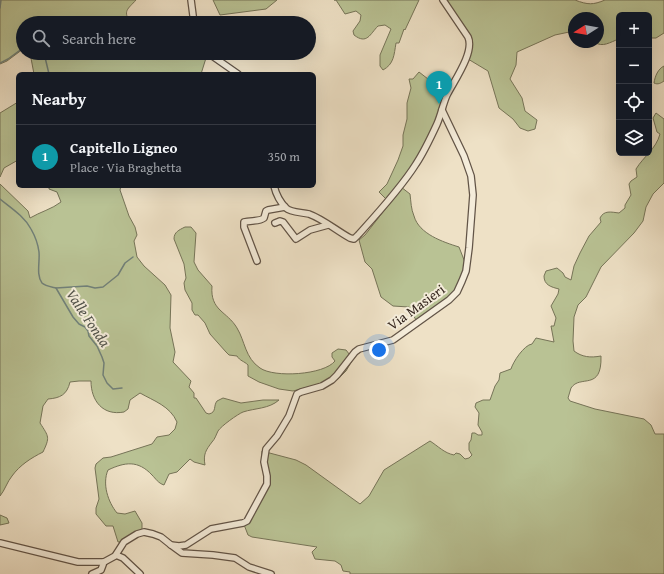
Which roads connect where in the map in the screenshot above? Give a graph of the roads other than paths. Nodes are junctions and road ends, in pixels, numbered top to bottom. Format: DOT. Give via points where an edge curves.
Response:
graph roads {
  1 [pos="191,0"];
  2 [pos="443,0"];
  3 [pos="193,16"];
  4 [pos="218,60"];
  5 [pos="235,72"];
  6 [pos="442,110"];
  7 [pos="275,188"];
  8 [pos="285,207"];
  9 [pos="275,223"];
  10 [pos="328,225"];
  11 [pos="257,261"];
  12 [pos="0,543"];
  13 [pos="171,545"];
  14 [pos="116,555"];
  15 [pos="104,562"];
  16 [pos="92,574"];
  17 [pos="140,574"];
  18 [pos="271,574"];
  1 -- 3 [label="street"];
  2 -- 6 [label="street" via="468,37 470,47"];
  4 -- 5 [label="street"];
  6 -- 10 [label="street" via="438,123 415,165 358,235 350,238"];
  6 -- 13 [label="street, Via Masieri" via="464,156 471,176 473,195 466,271 456,292 449,300 393,340 364,347 355,352 337,375 326,384 297,394 289,416 266,449 264,462 267,484 247,521 211,529 186,545"];
  7 -- 8 [label="street"];
  8 -- 10 [label="street" via="310,214"];
  8 -- 11 [label="street" via="266,211 262,220 244,222"];
  9 -- 10 [label="street" via="283,222 296,239 310,230"];
  12 -- 15 [label="street" via="78,562"];
  13 -- 14 [label="street" via="161,537 144,532 124,542"];
  13 -- 18 [label="street" via="182,553 235,558 250,567"];
  14 -- 15 [label="street"];
  14 -- 17 [label="street"];
  15 -- 16 [label="street" via="101,570"];
}
